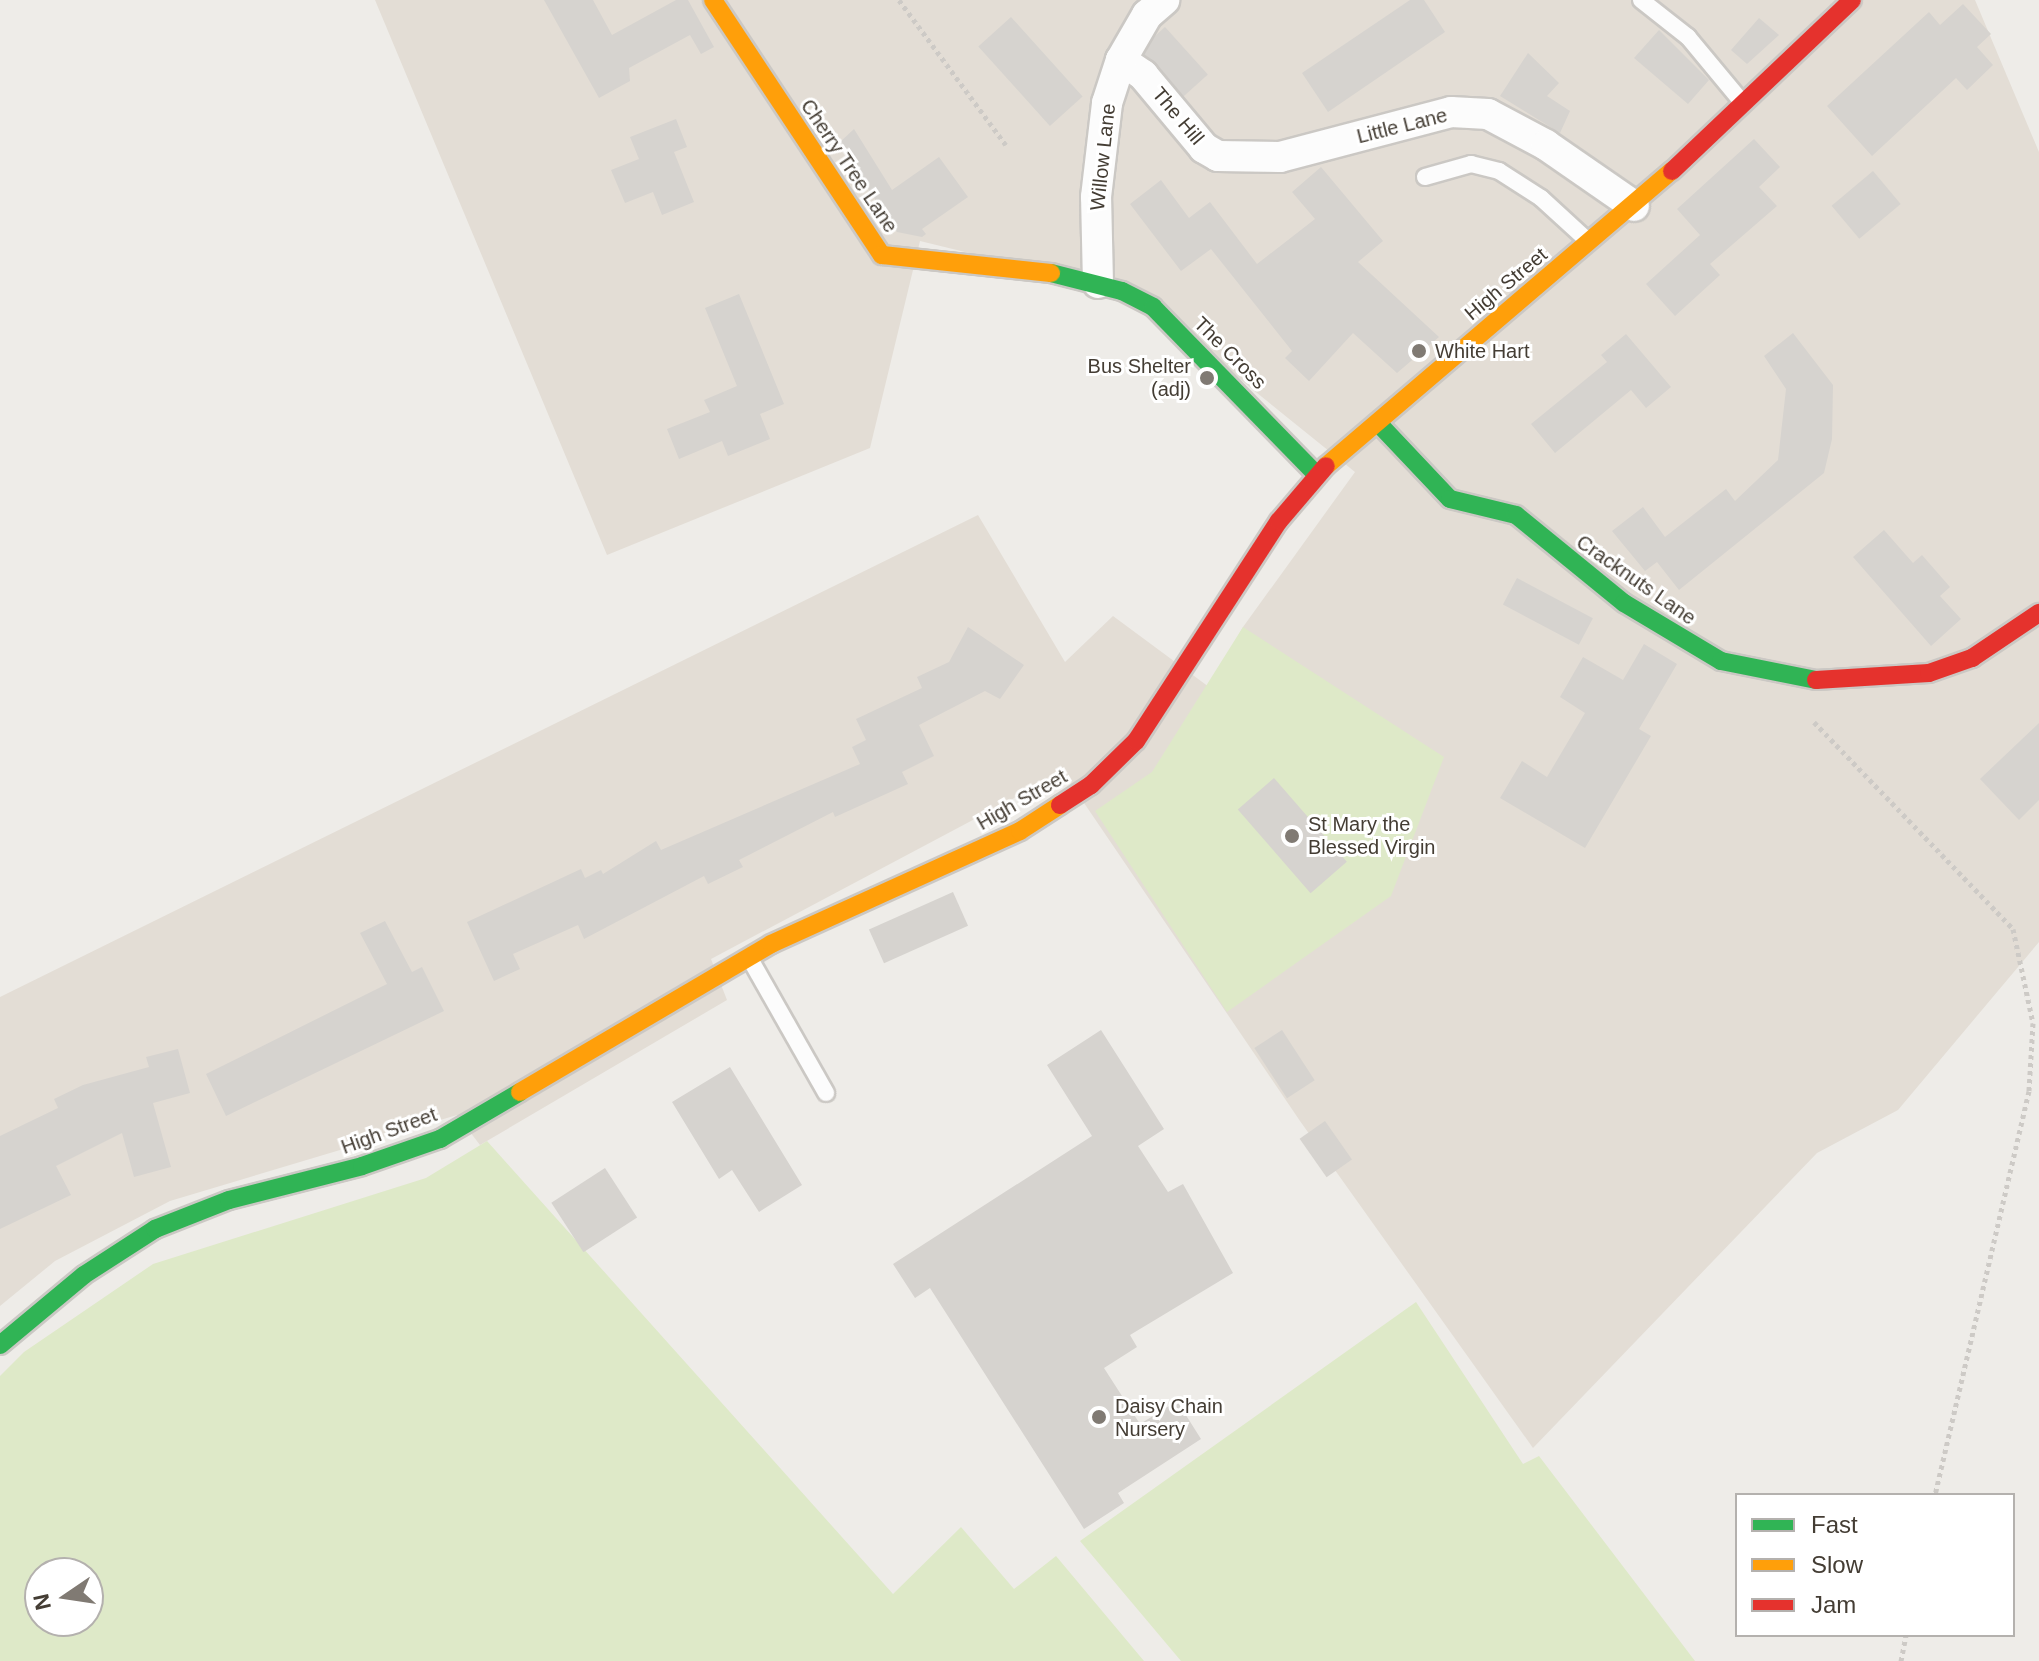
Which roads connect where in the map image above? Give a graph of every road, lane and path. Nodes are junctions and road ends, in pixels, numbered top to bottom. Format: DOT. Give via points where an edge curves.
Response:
graph roads {
  1 [pos="713,0"];
  2 [pos="899,0"];
  3 [pos="1164,0"];
  4 [pos="1641,0"];
  5 [pos="1852,0"];
  6 [pos="1121,60"];
  7 [pos="1743,103"];
  8 [pos="1006,145"];
  9 [pos="1241,158"];
  10 [pos="1425,177"];
  11 [pos="1634,206"];
  12 [pos="1590,243"];
  13 [pos="1098,283"];
  14 [pos="1379,424"];
  15 [pos="1316,474"];
  16 [pos="2039,613"];
  17 [pos="1807,715"];
  18 [pos="749,957"];
  19 [pos="826,1093"];
  20 [pos="0,1345"];
  21 [pos="1935,1493"];
  22 [pos="1906,1637"];
  23 [pos="1901,1661"];
  1 -- 13 [label="street, Cherry Tree Lane" via="882,255 1029,267"];
  2 -- 8 [label="path"];
  3 -- 6 [label="street, Willow Lane" via="1147,15"];
  4 -- 7 [label="lane" via="1688,37"];
  5 -- 7 [label="street, High Street"];
  6 -- 9 [label="street, The Hill" via="1143,75 1204,148 1218,156"];
  6 -- 13 [label="street, Willow Lane" via="1107,103 1096,197"];
  7 -- 11 [label="street, High Street"];
  9 -- 11 [label="street, Little Lane" via="1280,157 1451,112 1488,114 1546,145"];
  10 -- 12 [label="lane" via="1471,164 1499,171 1541,198"];
  11 -- 12 [label="street, High Street"];
  12 -- 14 [label="street, High Street"];
  13 -- 15 [label="street, The Cross" via="1153,307"];
  14 -- 15 [label="street, High Street"];
  14 -- 16 [label="street, Cracknuts Lane" via="1450,499 1516,515 1624,603 1721,661 1820,681 1929,673 1972,658"];
  15 -- 18 [label="street, High Street" via="1279,521 1136,741 1091,785 1020,831"];
  17 -- 21 [label="path" via="2013,929 2033,1023 2029,1091"];
  18 -- 19 [label="lane"];
  18 -- 20 [label="street, High Street" via="440,1139 362,1166 229,1200 155,1229 84,1275"];
  22 -- 23 [label="path"];
}
